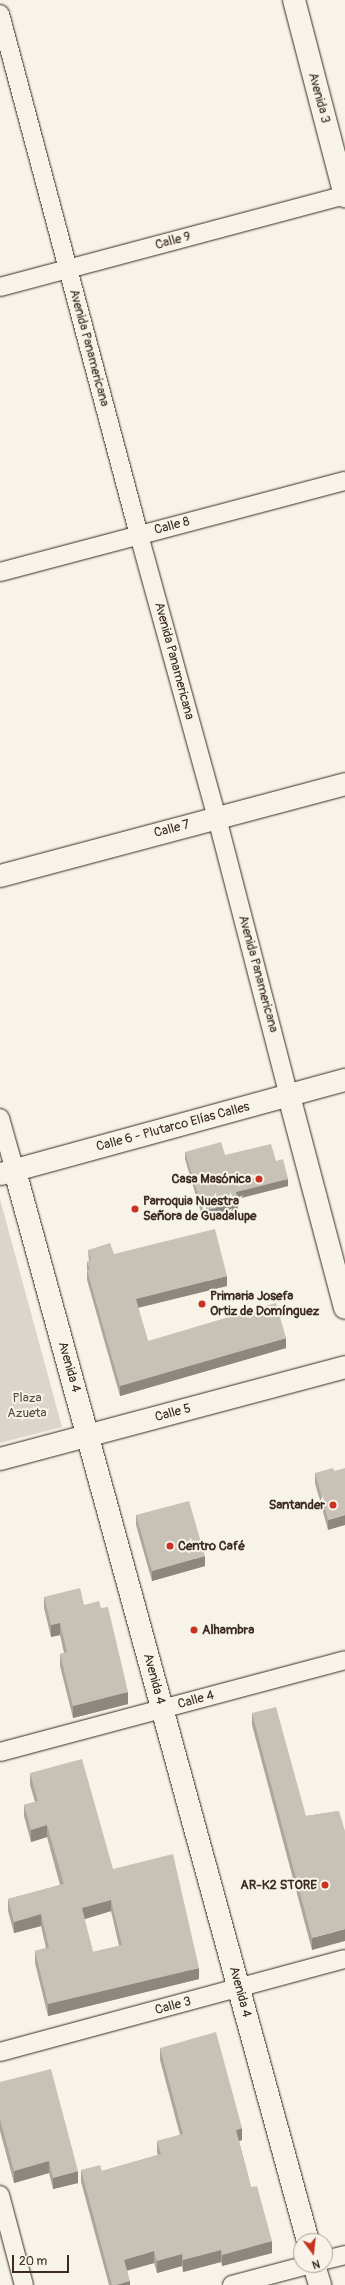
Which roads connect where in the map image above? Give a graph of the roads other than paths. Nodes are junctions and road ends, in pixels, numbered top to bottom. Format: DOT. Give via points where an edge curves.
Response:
graph roads {
  1 [pos="294,0"];
  2 [pos="0,14"];
  3 [pos="345,195"];
  4 [pos="68,269"];
  5 [pos="0,287"];
  6 [pos="345,481"];
  7 [pos="139,535"];
  8 [pos="0,572"];
  9 [pos="345,784"];
  10 [pos="217,818"];
  11 [pos="0,876"];
  12 [pos="345,1080"];
  13 [pos="289,1096"];
  14 [pos="0,1118"];
  15 [pos="7,1172"];
  16 [pos="345,1308"];
  17 [pos="345,1367"];
  18 [pos="88,1436"];
  19 [pos="0,1459"];
  20 [pos="345,1660"];
  21 [pos="162,1709"];
  22 [pos="0,1752"];
  23 [pos="345,1959"];
  24 [pos="239,1988"];
  25 [pos="0,2052"];
  26 [pos="0,2195"];
  27 [pos="306,2233"];
  28 [pos="345,2255"];
  29 [pos="333,2258"];
  30 [pos="293,2269"];
  31 [pos="316,2273"];
  32 [pos="24,2285"];
  33 [pos="232,2285"];
  34 [pos="320,2285"];
  1 -- 3 [label="main road, Avenida 3"];
  2 -- 4 [label="street, Avenida Panamericana"];
  3 -- 4 [label="street, Calle 9"];
  4 -- 5 [label="street, Calle 9"];
  4 -- 7 [label="street, Avenida Panamericana"];
  6 -- 7 [label="street, Calle 8"];
  7 -- 8 [label="street, Calle 8"];
  7 -- 10 [label="street, Avenida Panamericana"];
  9 -- 10 [label="main road, Calle 7"];
  10 -- 11 [label="main road, Calle 7"];
  10 -- 13 [label="street, Avenida Panamericana"];
  12 -- 13 [label="main road, Calle 6 - Plutarco Elías Calles"];
  13 -- 15 [label="main road, Calle 6 - Plutarco Elías Calles"];
  13 -- 16 [label="main road, Avenida Panamericana"];
  14 -- 15 [label="street, Avenida 4"];
  15 -- 18 [label="main road, Avenida 4"];
  17 -- 18 [label="main road, Calle 5"];
  18 -- 19 [label="main road, Calle 5"];
  18 -- 21 [label="main road, Avenida 4"];
  20 -- 21 [label="street, Calle 4"];
  21 -- 22 [label="street, Calle 4"];
  21 -- 24 [label="main road, Avenida 4"];
  23 -- 24 [label="street, Calle 3"];
  24 -- 25 [label="street, Calle 3"];
  24 -- 27 [label="main road, Avenida 4"];
  26 -- 32 [label="street"];
  28 -- 29 [label="street"];
  30 -- 33 [label="street"];
  31 -- 34 [label="main road"];
}
